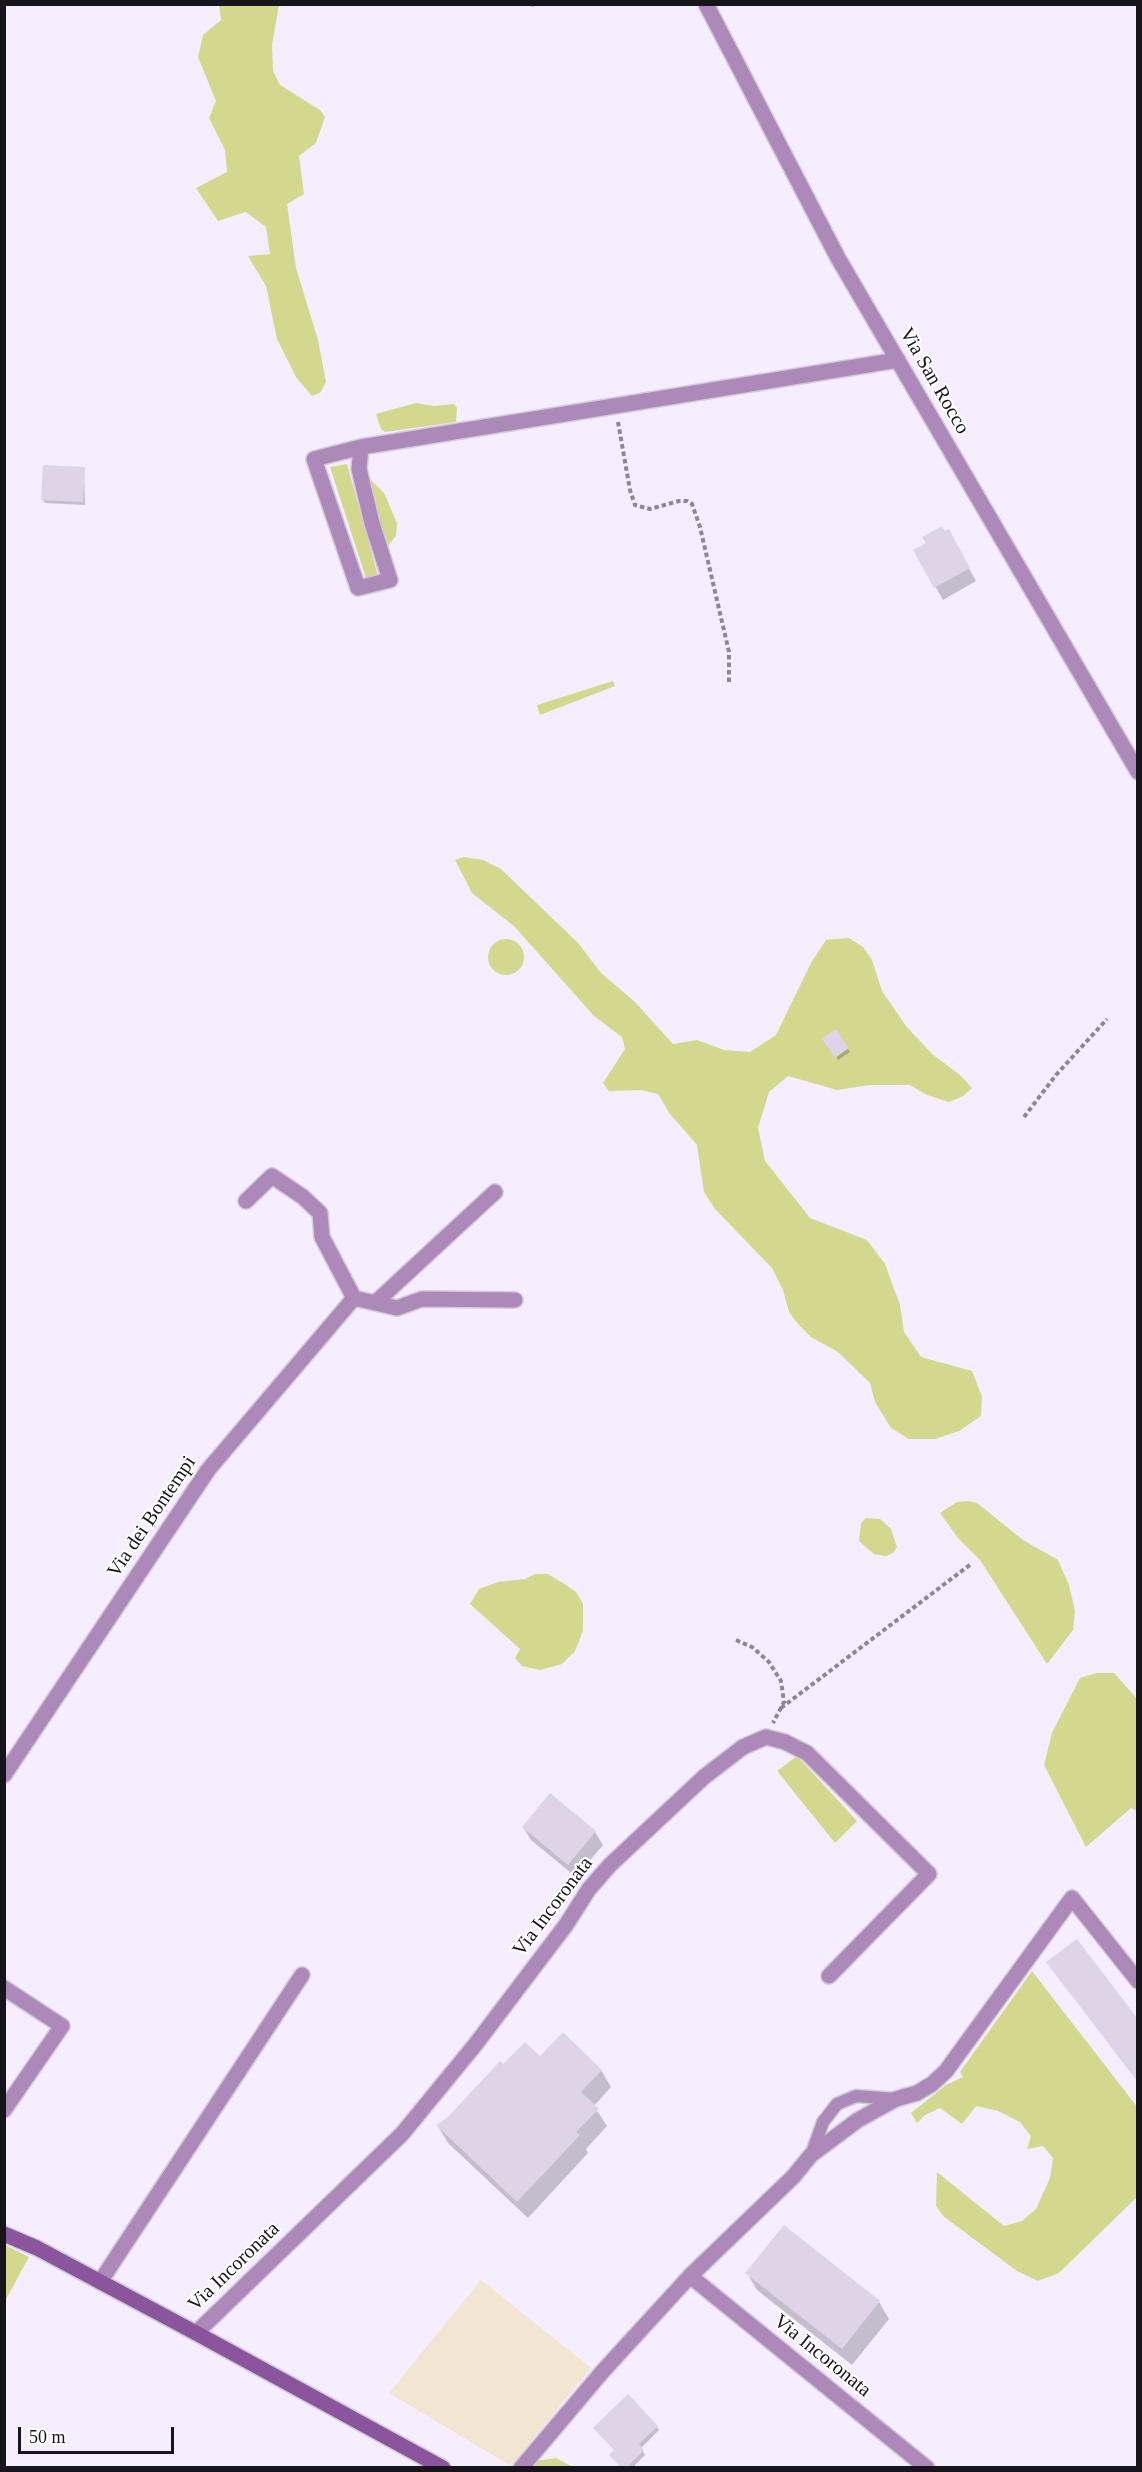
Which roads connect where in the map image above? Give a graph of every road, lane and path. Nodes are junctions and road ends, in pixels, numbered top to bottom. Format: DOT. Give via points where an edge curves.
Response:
graph roads {
  1 [pos="530,4"];
  2 [pos="706,4"];
  3 [pos="537,6"];
  4 [pos="898,360"];
  5 [pos="616,406"];
  6 [pos="361,447"];
  7 [pos="729,683"];
  8 [pos="1137,772"];
  9 [pos="1107,1019"];
  10 [pos="1024,1117"];
  11 [pos="495,1192"];
  12 [pos="246,1201"];
  13 [pos="354,1298"];
  14 [pos="515,1300"];
  15 [pos="375,1303"];
  16 [pos="970,1564"];
  17 [pos="736,1640"];
  18 [pos="781,1708"];
  19 [pos="766,1737"];
  20 [pos="4,1775"];
  21 [pos="302,1975"];
  22 [pos="829,1976"];
  23 [pos="1137,1981"];
  24 [pos="4,1988"];
  25 [pos="896,2099"];
  26 [pos="4,2110"];
  27 [pos="811,2156"];
  28 [pos="4,2234"];
  29 [pos="690,2276"];
  30 [pos="100,2282"];
  31 [pos="196,2333"];
  32 [pos="443,2468"];
  33 [pos="521,2468"];
  34 [pos="927,2468"];
  1 -- 3 [label="path"];
  2 -- 4 [label="street, Via San Rocco" via="838,258"];
  4 -- 5 [label="street"];
  4 -- 8 [label="street, Via San Rocco"];
  5 -- 6 [label="street"];
  5 -- 7 [label="path" via="635,505 650,509 679,501 692,504 729,652"];
  6 -- 6 [label="street" via="314,459 358,588 390,580 359,469"];
  9 -- 10 [label="path" via="1056,1074"];
  11 -- 15 [label="street"];
  12 -- 13 [label="street" via="272,1176 303,1197 320,1213 322,1237"];
  13 -- 15 [label="street"];
  13 -- 20 [label="street, Via dei Bontempi" via="208,1470"];
  14 -- 15 [label="street" via="422,1299 397,1308"];
  16 -- 18 [label="path"];
  17 -- 18 [label="path" via="752,1647 769,1662 781,1681"];
  18 -- 19 [label="path"];
  19 -- 22 [label="street" via="807,1753 929,1874"];
  19 -- 31 [label="street, Via Incoronata" via="743,1747 704,1778 610,1865 502,2010 402,2134"];
  21 -- 30 [label="street"];
  23 -- 25 [label="street" via="1072,1898 946,2071 932,2084"];
  24 -- 26 [label="street" via="62,2026"];
  25 -- 27 [label="street" via="858,2120"];
  25 -- 27 [label="lane" via="856,2096 837,2104 823,2122"];
  27 -- 29 [label="street"];
  28 -- 30 [label="main road, Via Incoronata"];
  29 -- 33 [label="street"];
  29 -- 34 [label="street, Via Incoronata"];
  30 -- 31 [label="main road, Via Incoronata"];
  31 -- 32 [label="main road, Via Incoronata"];
}
